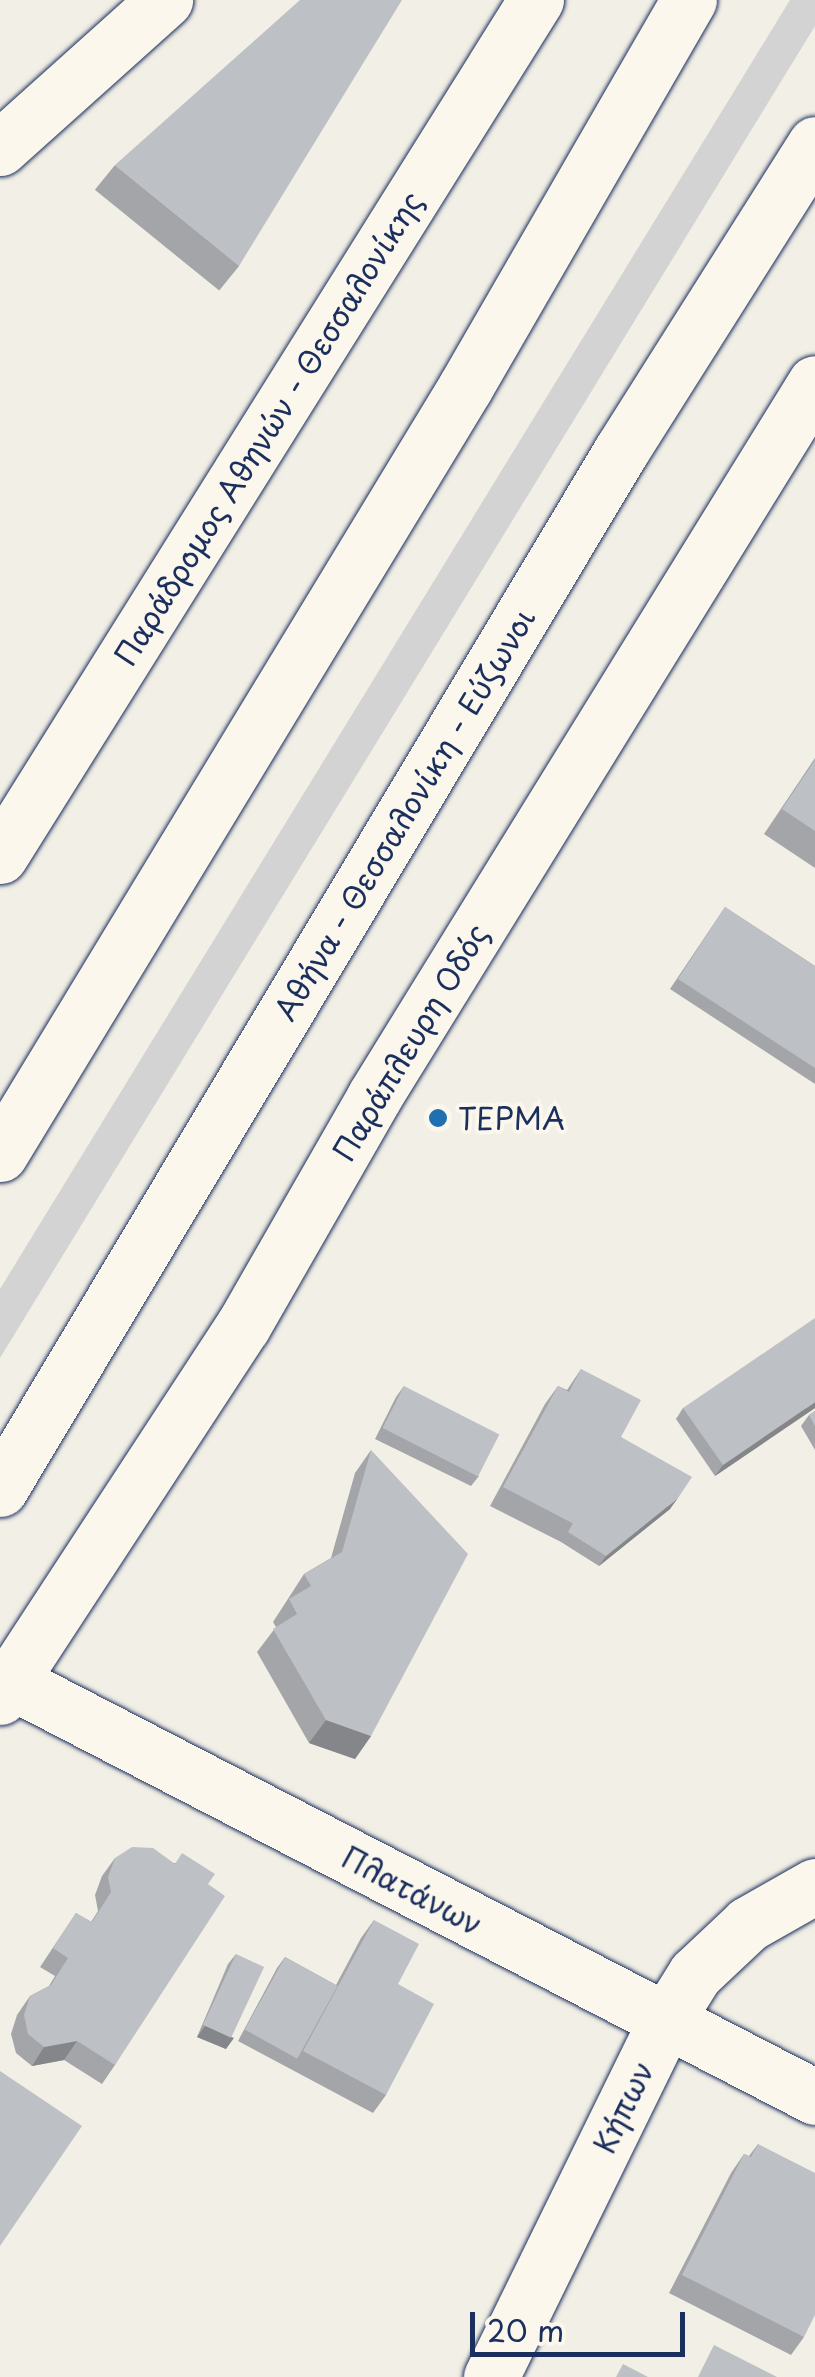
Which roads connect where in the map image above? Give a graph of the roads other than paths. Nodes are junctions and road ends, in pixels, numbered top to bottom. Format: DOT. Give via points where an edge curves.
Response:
graph roads {
  1 [pos="165,0"];
  2 [pos="536,0"];
  3 [pos="689,0"];
  4 [pos="815,144"];
  5 [pos="0,148"];
  6 [pos="815,383"];
  7 [pos="0,856"];
  8 [pos="0,1154"];
  9 [pos="0,1489"];
  10 [pos="5,1689"];
  11 [pos="815,1886"];
  12 [pos="664,2022"];
  13 [pos="815,2098"];
  14 [pos="491,2377"];
  1 -- 5 [label="main road"];
  2 -- 7 [label="main road, Παράδρομος Αθηνών - Θεσσαλονίκης"];
  3 -- 8 [label="main road" via="466,386"];
  4 -- 9 [label="main road, Αθήνα - Θεσσαλονίκη - Εύζωνοι" via="621,451"];
  6 -- 10 [label="main road, Παράπλευρη Οδός" via="374,1097 244,1326"];
  10 -- 12 [label="main road, Πλατάνων"];
  11 -- 12 [label="main road, Κήπων" via="748,1924 695,1974"];
  12 -- 13 [label="main road, Πλατάνων"];
  12 -- 14 [label="main road, Κήπων"];
}
